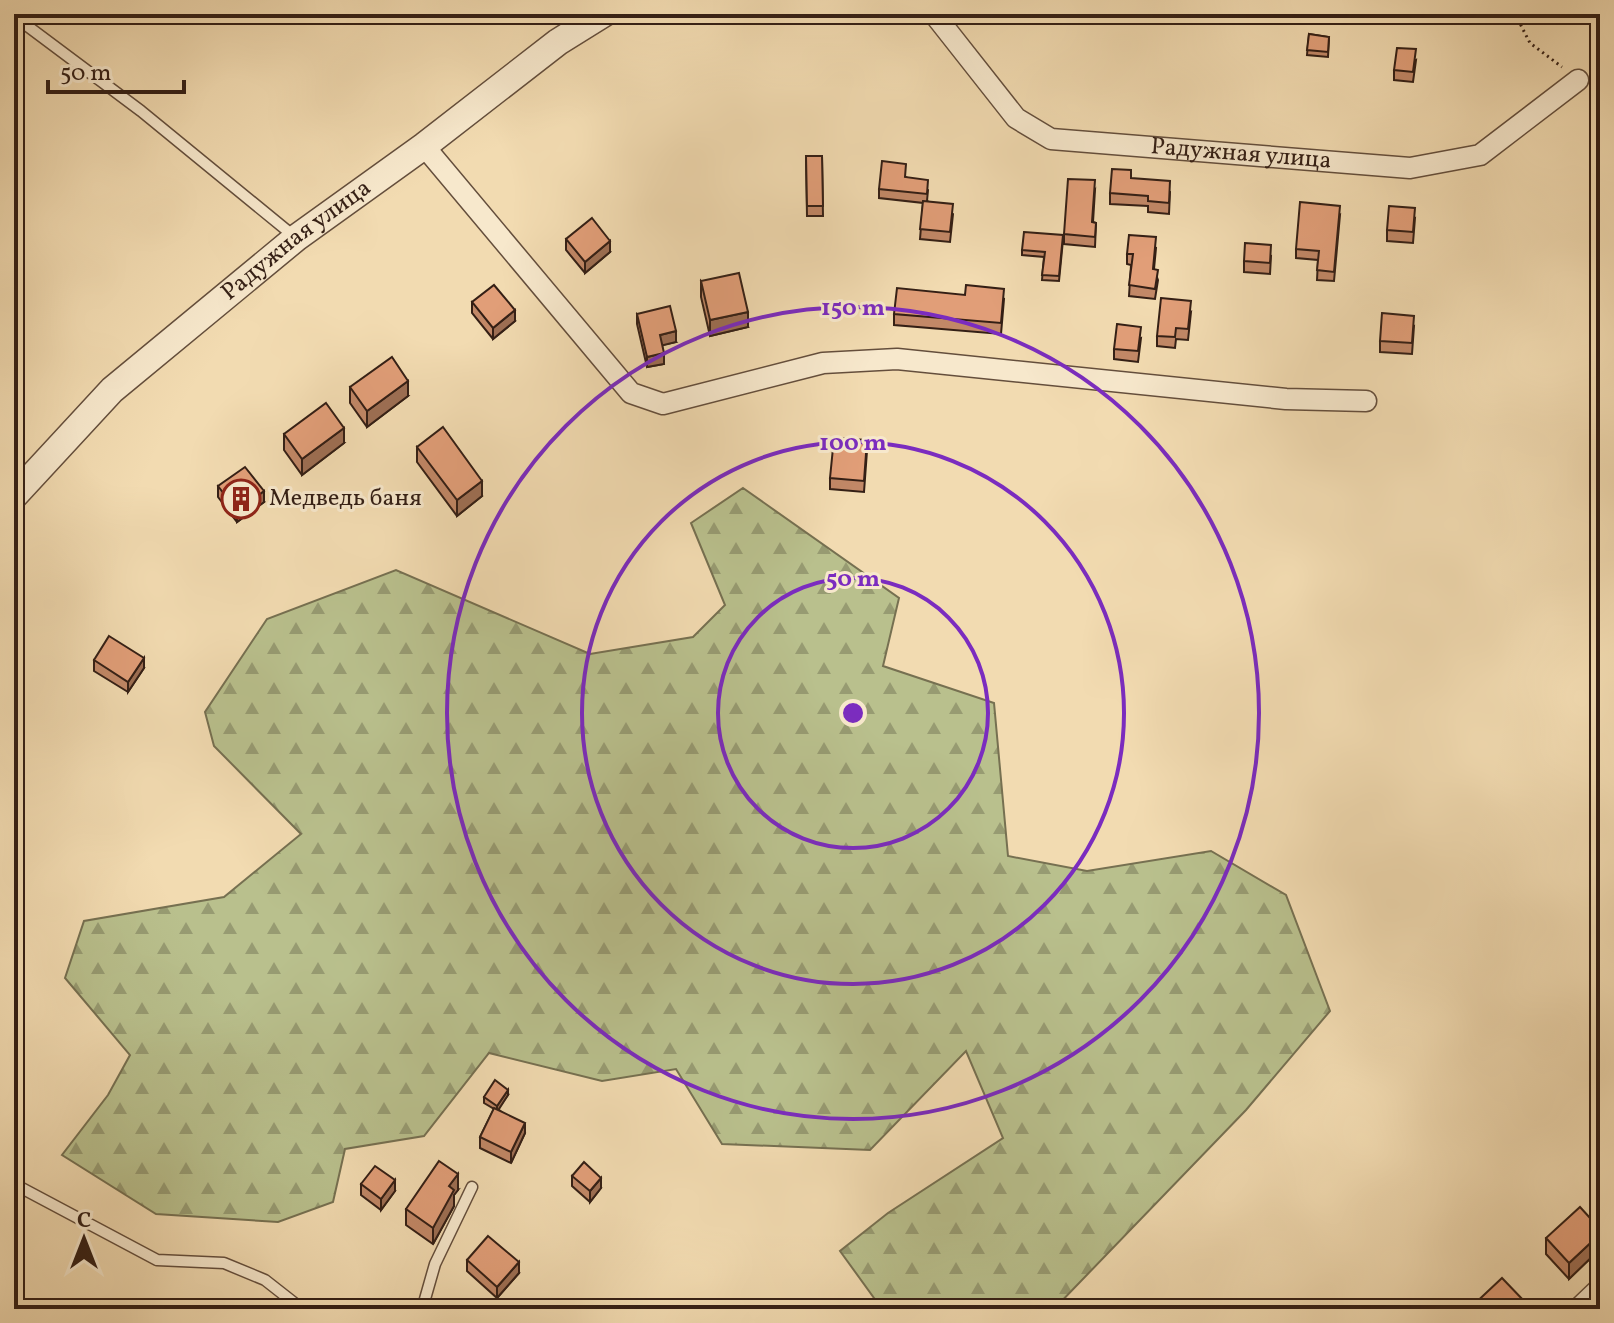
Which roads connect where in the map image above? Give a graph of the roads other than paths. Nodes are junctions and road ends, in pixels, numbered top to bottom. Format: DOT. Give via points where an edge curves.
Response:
graph roads {
  1 [pos="603,14"];
  2 [pos="934,14"];
  3 [pos="14,16"];
  4 [pos="1578,80"];
  5 [pos="424,146"];
  6 [pos="296,238"];
  7 [pos="1366,401"];
  8 [pos="14,496"];
  9 [pos="14,1184"];
  10 [pos="472,1187"];
  11 [pos="1600,1288"];
  12 [pos="302,1309"];
  13 [pos="429,1309"];
  14 [pos="1578,1309"];
  1 -- 5 [label="street, Радужная улица" via="558,42"];
  2 -- 4 [label="street, Радужная улица" via="1016,118 1051,139 1410,168 1480,155"];
  3 -- 6 [label="lane"];
  5 -- 6 [label="street, Радужная улица"];
  5 -- 7 [label="street" via="631,393 663,404 823,363 897,359 1286,399"];
  6 -- 8 [label="street, Радужная улица" via="112,390"];
  9 -- 12 [label="lane" via="157,1260 224,1263 265,1280"];
  10 -- 13 [label="lane" via="435,1264 425,1299"];
  11 -- 14 [label="street"];
}
